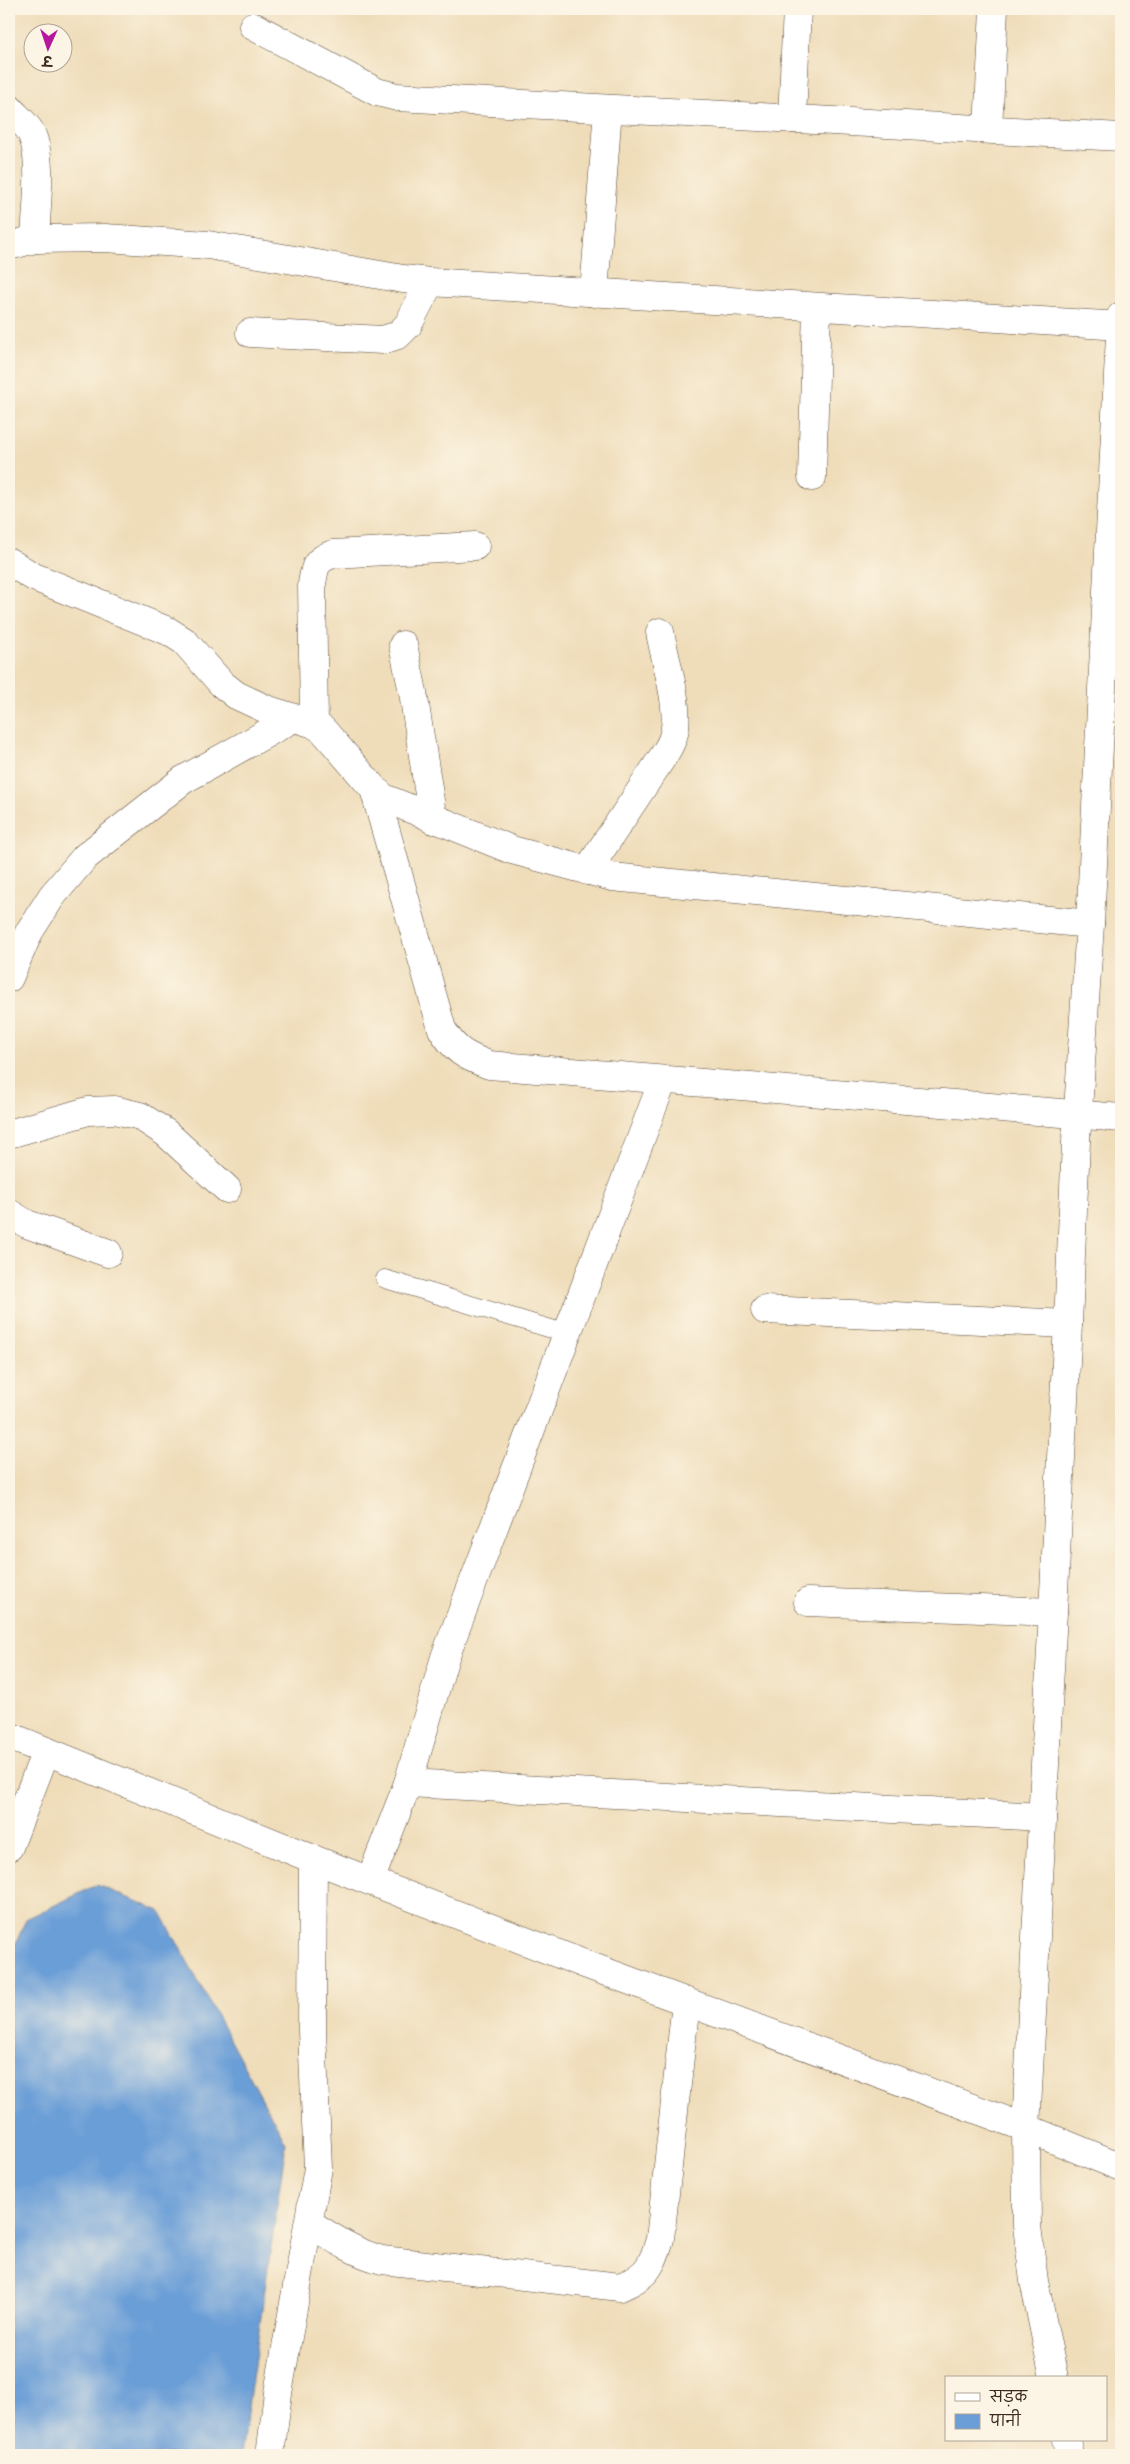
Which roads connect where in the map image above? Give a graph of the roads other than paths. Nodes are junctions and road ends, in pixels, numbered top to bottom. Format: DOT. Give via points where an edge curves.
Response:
graph roads {
  1 [pos="797,9"];
  2 [pos="994,9"];
  3 [pos="253,26"];
  4 [pos="9,108"];
  5 [pos="608,109"];
  6 [pos="792,119"];
  7 [pos="988,129"];
  8 [pos="1121,137"];
  9 [pos="35,239"];
  10 [pos="9,246"];
  11 [pos="430,282"];
  12 [pos="594,293"];
  13 [pos="817,308"];
  14 [pos="1121,316"];
  15 [pos="1121,326"];
  16 [pos="250,333"];
  17 [pos="1117,466"];
  18 [pos="812,477"];
  19 [pos="476,546"];
  20 [pos="9,562"];
  21 [pos="660,632"];
  22 [pos="403,645"];
  23 [pos="303,721"];
  24 [pos="374,789"];
  25 [pos="433,820"];
  26 [pos="587,871"];
  27 [pos="1090,924"];
  28 [pos="9,978"];
  29 [pos="662,1080"];
  30 [pos="1078,1116"];
  31 [pos="1121,1118"];
  32 [pos="9,1134"];
  33 [pos="227,1189"];
  34 [pos="9,1213"];
  35 [pos="108,1253"];
  36 [pos="385,1278"];
  37 [pos="765,1310"];
  38 [pos="1068,1324"];
  39 [pos="568,1334"];
  40 [pos="808,1602"];
  41 [pos="1053,1612"];
  42 [pos="9,1736"];
  43 [pos="46,1751"];
  44 [pos="408,1783"];
  45 [pos="1042,1817"];
  46 [pos="9,1847"];
  47 [pos="313,1859"];
  48 [pos="370,1882"];
  49 [pos="686,2002"];
  50 [pos="1026,2128"];
  51 [pos="1121,2167"];
  52 [pos="309,2223"];
  53 [pos="1054,2376"];
  54 [pos="1067,2442"];
  55 [pos="270,2455"];
  56 [pos="1070,2455"];
  1 -- 6 [label="street"];
  2 -- 7 [label="street"];
  3 -- 5 [label="street" via="377,92 397,97"];
  4 -- 9 [label="street" via="30,130 35,143"];
  5 -- 6 [label="street"];
  5 -- 12 [label="street"];
  6 -- 7 [label="street"];
  7 -- 8 [label="street"];
  9 -- 10 [label="street"];
  9 -- 11 [label="street" via="105,238 208,245"];
  11 -- 12 [label="street"];
  11 -- 16 [label="street" via="408,326 398,335 383,340"];
  12 -- 13 [label="street"];
  13 -- 15 [label="street"];
  13 -- 18 [label="street"];
  14 -- 15 [label="street"];
  15 -- 17 [label="street"];
  17 -- 27 [label="street"];
  19 -- 23 [label="street" via="333,554 321,558 314,568 312,584"];
  20 -- 23 [label="street" via="34,577 168,631 189,645 222,684 236,695"];
  21 -- 26 [label="street" via="676,719 673,737"];
  22 -- 25 [label="street"];
  23 -- 24 [label="street" via="335,742"];
  23 -- 28 [label="street" via="183,780 85,858 52,896 29,932"];
  24 -- 25 [label="street" via="384,798"];
  24 -- 29 [label="street" via="442,1029 452,1046 489,1065"];
  25 -- 26 [label="street" via="512,850"];
  26 -- 27 [label="street" via="670,884"];
  27 -- 30 [label="street"];
  29 -- 30 [label="street"];
  29 -- 39 [label="street"];
  30 -- 31 [label="street"];
  30 -- 38 [label="street"];
  32 -- 33 [label="street" via="88,1111 115,1110 140,1116 166,1133"];
  34 -- 35 [label="street" via="27,1224"];
  36 -- 39 [label="lane"];
  37 -- 38 [label="street"];
  38 -- 41 [label="street"];
  39 -- 44 [label="street" via="445,1658"];
  40 -- 41 [label="street"];
  41 -- 45 [label="street"];
  42 -- 43 [label="street"];
  43 -- 46 [label="street"];
  43 -- 47 [label="street"];
  44 -- 45 [label="street"];
  44 -- 48 [label="street"];
  45 -- 50 [label="street"];
  47 -- 48 [label="street"];
  47 -- 52 [label="street" via="312,2031 318,2168"];
  48 -- 49 [label="street"];
  49 -- 50 [label="street"];
  49 -- 52 [label="street" via="660,2239 654,2260 639,2279 620,2287 382,2260 345,2246"];
  50 -- 51 [label="street"];
  50 -- 53 [label="street" via="1027,2226 1034,2281"];
  52 -- 55 [label="street"];
  54 -- 56 [label="street"];
}
